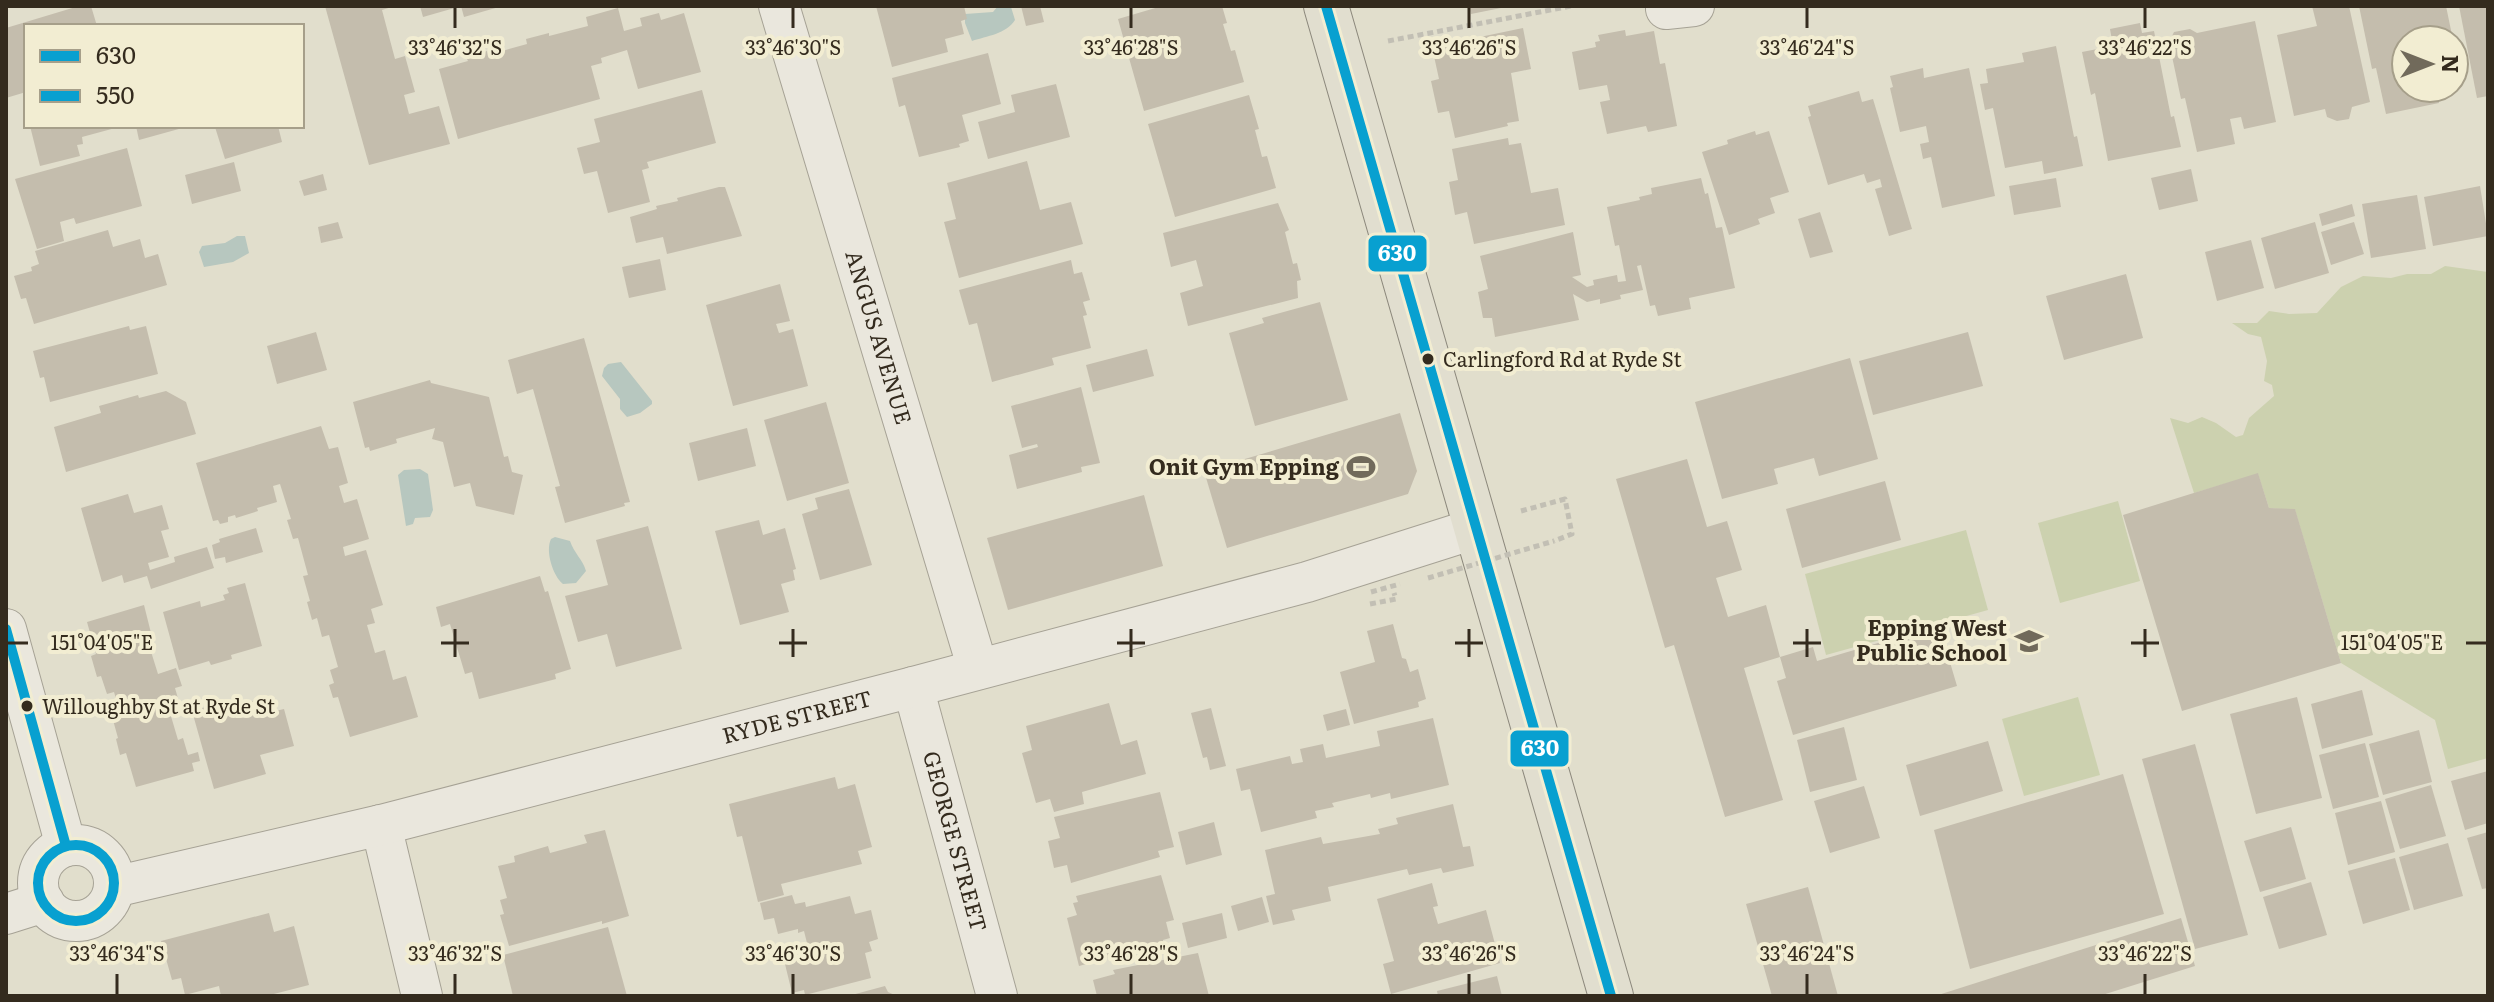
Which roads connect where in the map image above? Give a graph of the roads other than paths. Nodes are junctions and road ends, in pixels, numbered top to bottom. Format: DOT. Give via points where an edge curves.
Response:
graph roads {
  1 [pos="779,6"];
  2 [pos="1326,6"];
  3 [pos="1477,528"];
  4 [pos="6,629"];
  5 [pos="978,669"];
  6 [pos="913,687"];
  7 [pos="381,825"];
  8 [pos="66,846"];
  9 [pos="114,887"];
  10 [pos="44,902"];
  11 [pos="6,914"];
  12 [pos="422,996"];
  13 [pos="997,996"];
  14 [pos="1611,996"];
  1 -- 5 [label="street, ANGUS AVENUE"];
  2 -- 3 [label="main road"];
  3 -- 5 [label="street, RYDE STREET" via="1307,582"];
  3 -- 14 [label="main road"];
  4 -- 8 [label="street"];
  5 -- 6 [label="street, RYDE STREET"];
  6 -- 7 [label="street, RYDE STREET"];
  6 -- 13 [label="street, GEORGE STREET"];
  7 -- 9 [label="street, RYDE STREET"];
  7 -- 12 [label="street"];
  8 -- 9 [label="street" via="91,847 102,854 110,864"];
  8 -- 10 [label="street" via="41,869"];
  9 -- 10 [label="street" via="104,908 84,920 61,917"];
  10 -- 11 [label="street"];
}
